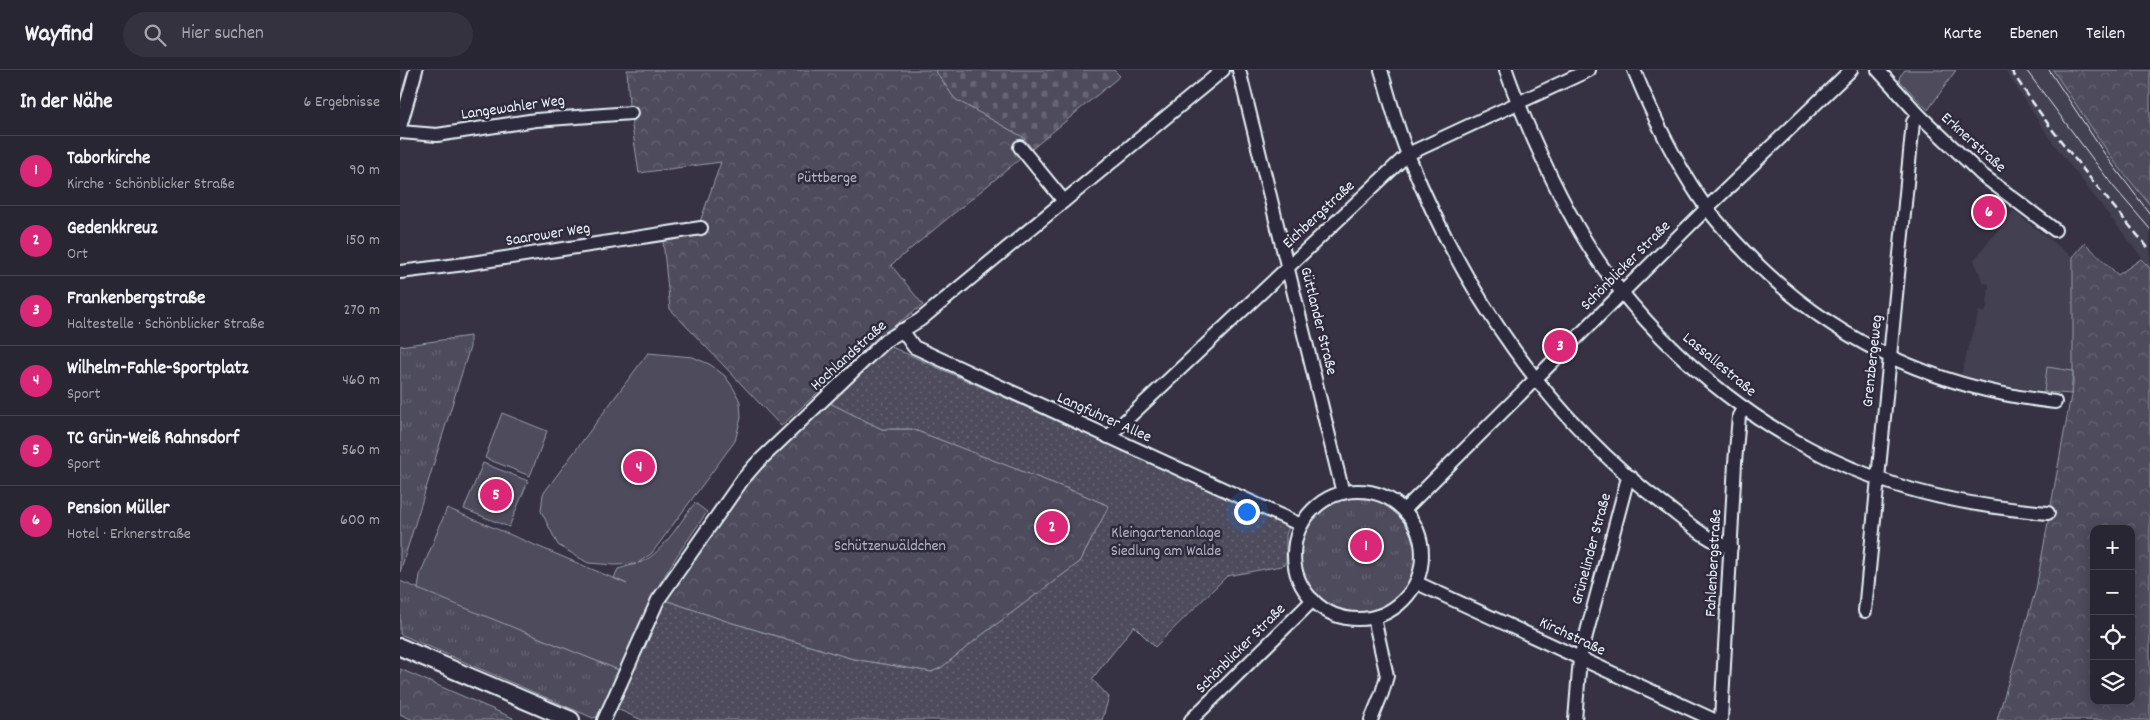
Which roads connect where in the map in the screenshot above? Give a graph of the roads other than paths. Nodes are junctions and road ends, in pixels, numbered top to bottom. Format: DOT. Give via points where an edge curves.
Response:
graph roads {
  1 [pos="416,70"];
  2 [pos="1223,70"];
  3 [pos="1239,70"];
  4 [pos="1381,70"];
  5 [pos="1506,70"];
  6 [pos="1589,70"];
  7 [pos="1634,70"];
  8 [pos="1851,70"];
  9 [pos="1878,70"];
  10 [pos="1518,103"];
  11 [pos="632,113"];
  12 [pos="1919,115"];
  13 [pos="400,127"];
  14 [pos="400,132"];
  15 [pos="1020,147"];
  16 [pos="1408,154"];
  17 [pos="1064,201"];
  18 [pos="1708,208"];
  19 [pos="700,228"];
  20 [pos="2054,230"];
  21 [pos="1288,266"];
  22 [pos="400,272"];
  23 [pos="1623,293"];
  24 [pos="902,330"];
  25 [pos="1890,357"];
  26 [pos="1535,379"];
  27 [pos="2054,402"];
  28 [pos="1744,408"];
  29 [pos="1108,437"];
  30 [pos="1631,477"];
  31 [pos="1878,479"];
  32 [pos="1343,493"];
  33 [pos="1404,510"];
  34 [pos="2048,513"];
  35 [pos="1301,525"];
  36 [pos="1731,547"];
  37 [pos="1417,583"];
  38 [pos="1312,600"];
  39 [pos="1865,611"];
  40 [pos="1374,618"];
  41 [pos="400,647"];
  42 [pos="1580,658"];
  43 [pos="571,720"];
  44 [pos="604,720"];
  45 [pos="1191,720"];
  46 [pos="1371,720"];
  47 [pos="1575,720"];
  48 [pos="1714,720"];
  49 [pos="1722,720"];
  1 -- 13 [label="street"];
  2 -- 17 [label="street, Hochlandstraße"];
  3 -- 21 [label="street, Güttlander Straße"];
  4 -- 16 [label="street"];
  5 -- 10 [label="street, Lassallestraße"];
  6 -- 10 [label="street, Eichbergstraße"];
  7 -- 18 [label="street" via="1681,168"];
  8 -- 18 [label="street, Schönblicker Straße"];
  9 -- 12 [label="street, Erknerstraße"];
  10 -- 16 [label="street, Eichbergstraße"];
  10 -- 23 [label="street, Lassallestraße" via="1571,215"];
  11 -- 14 [label="street, Langewahler Weg" via="536,120 437,135"];
  12 -- 20 [label="street, Erknerstraße" via="1981,174"];
  12 -- 25 [label="street, Grenzbergeweg" via="1913,122"];
  15 -- 17 [label="street"];
  16 -- 21 [label="street, Eichbergstraße"];
  16 -- 26 [label="street" via="1431,210 1461,267"];
  17 -- 24 [label="street, Hochlandstraße" via="920,320"];
  18 -- 23 [label="street, Schönblicker Straße"];
  18 -- 25 [label="street" via="1746,253 1790,294 1840,330"];
  19 -- 22 [label="street, Saarower Weg"];
  21 -- 29 [label="street, Eichbergstraße"];
  21 -- 32 [label="street, Güttlander Straße"];
  23 -- 26 [label="street, Schönblicker Straße"];
  23 -- 28 [label="street, Lassallestraße" via="1666,342"];
  24 -- 29 [label="street, Langfuhrer Allee" via="914,347"];
  24 -- 44 [label="street, Hochlandstraße" via="885,341 743,479 658,600"];
  25 -- 27 [label="street" via="1963,385"];
  25 -- 31 [label="street, Grenzbergeweg"];
  26 -- 30 [label="street"];
  26 -- 33 [label="street, Schönblicker Straße"];
  28 -- 31 [label="street, Lassallestraße" via="1810,449"];
  28 -- 36 [label="street, Fahlenbergstraße" via="1739,416"];
  29 -- 35 [label="street, Langfuhrer Allee"];
  30 -- 36 [label="street" via="1709,537"];
  30 -- 42 [label="street, Grünelinder Straße"];
  31 -- 34 [label="street, Lassallestraße" via="1963,503"];
  31 -- 39 [label="street, Grenzbergeweg"];
  32 -- 33 [label="street" via="1370,492 1392,500"];
  32 -- 35 [label="street" via="1319,504"];
  33 -- 37 [label="street" via="1414,521 1419,534 1422,564"];
  35 -- 38 [label="street" via="1294,558 1303,589"];
  36 -- 49 [label="street, Fahlenbergstraße"];
  37 -- 40 [label="street" via="1400,603"];
  37 -- 42 [label="street, Kirchstraße"];
  38 -- 40 [label="street" via="1337,616"];
  38 -- 45 [label="street, Schönblicker Straße"];
  40 -- 46 [label="street" via="1386,676"];
  41 -- 43 [label="main road"];
  42 -- 47 [label="street, Grünelinder Straße"];
  42 -- 48 [label="street, Kirchstraße"];
}
